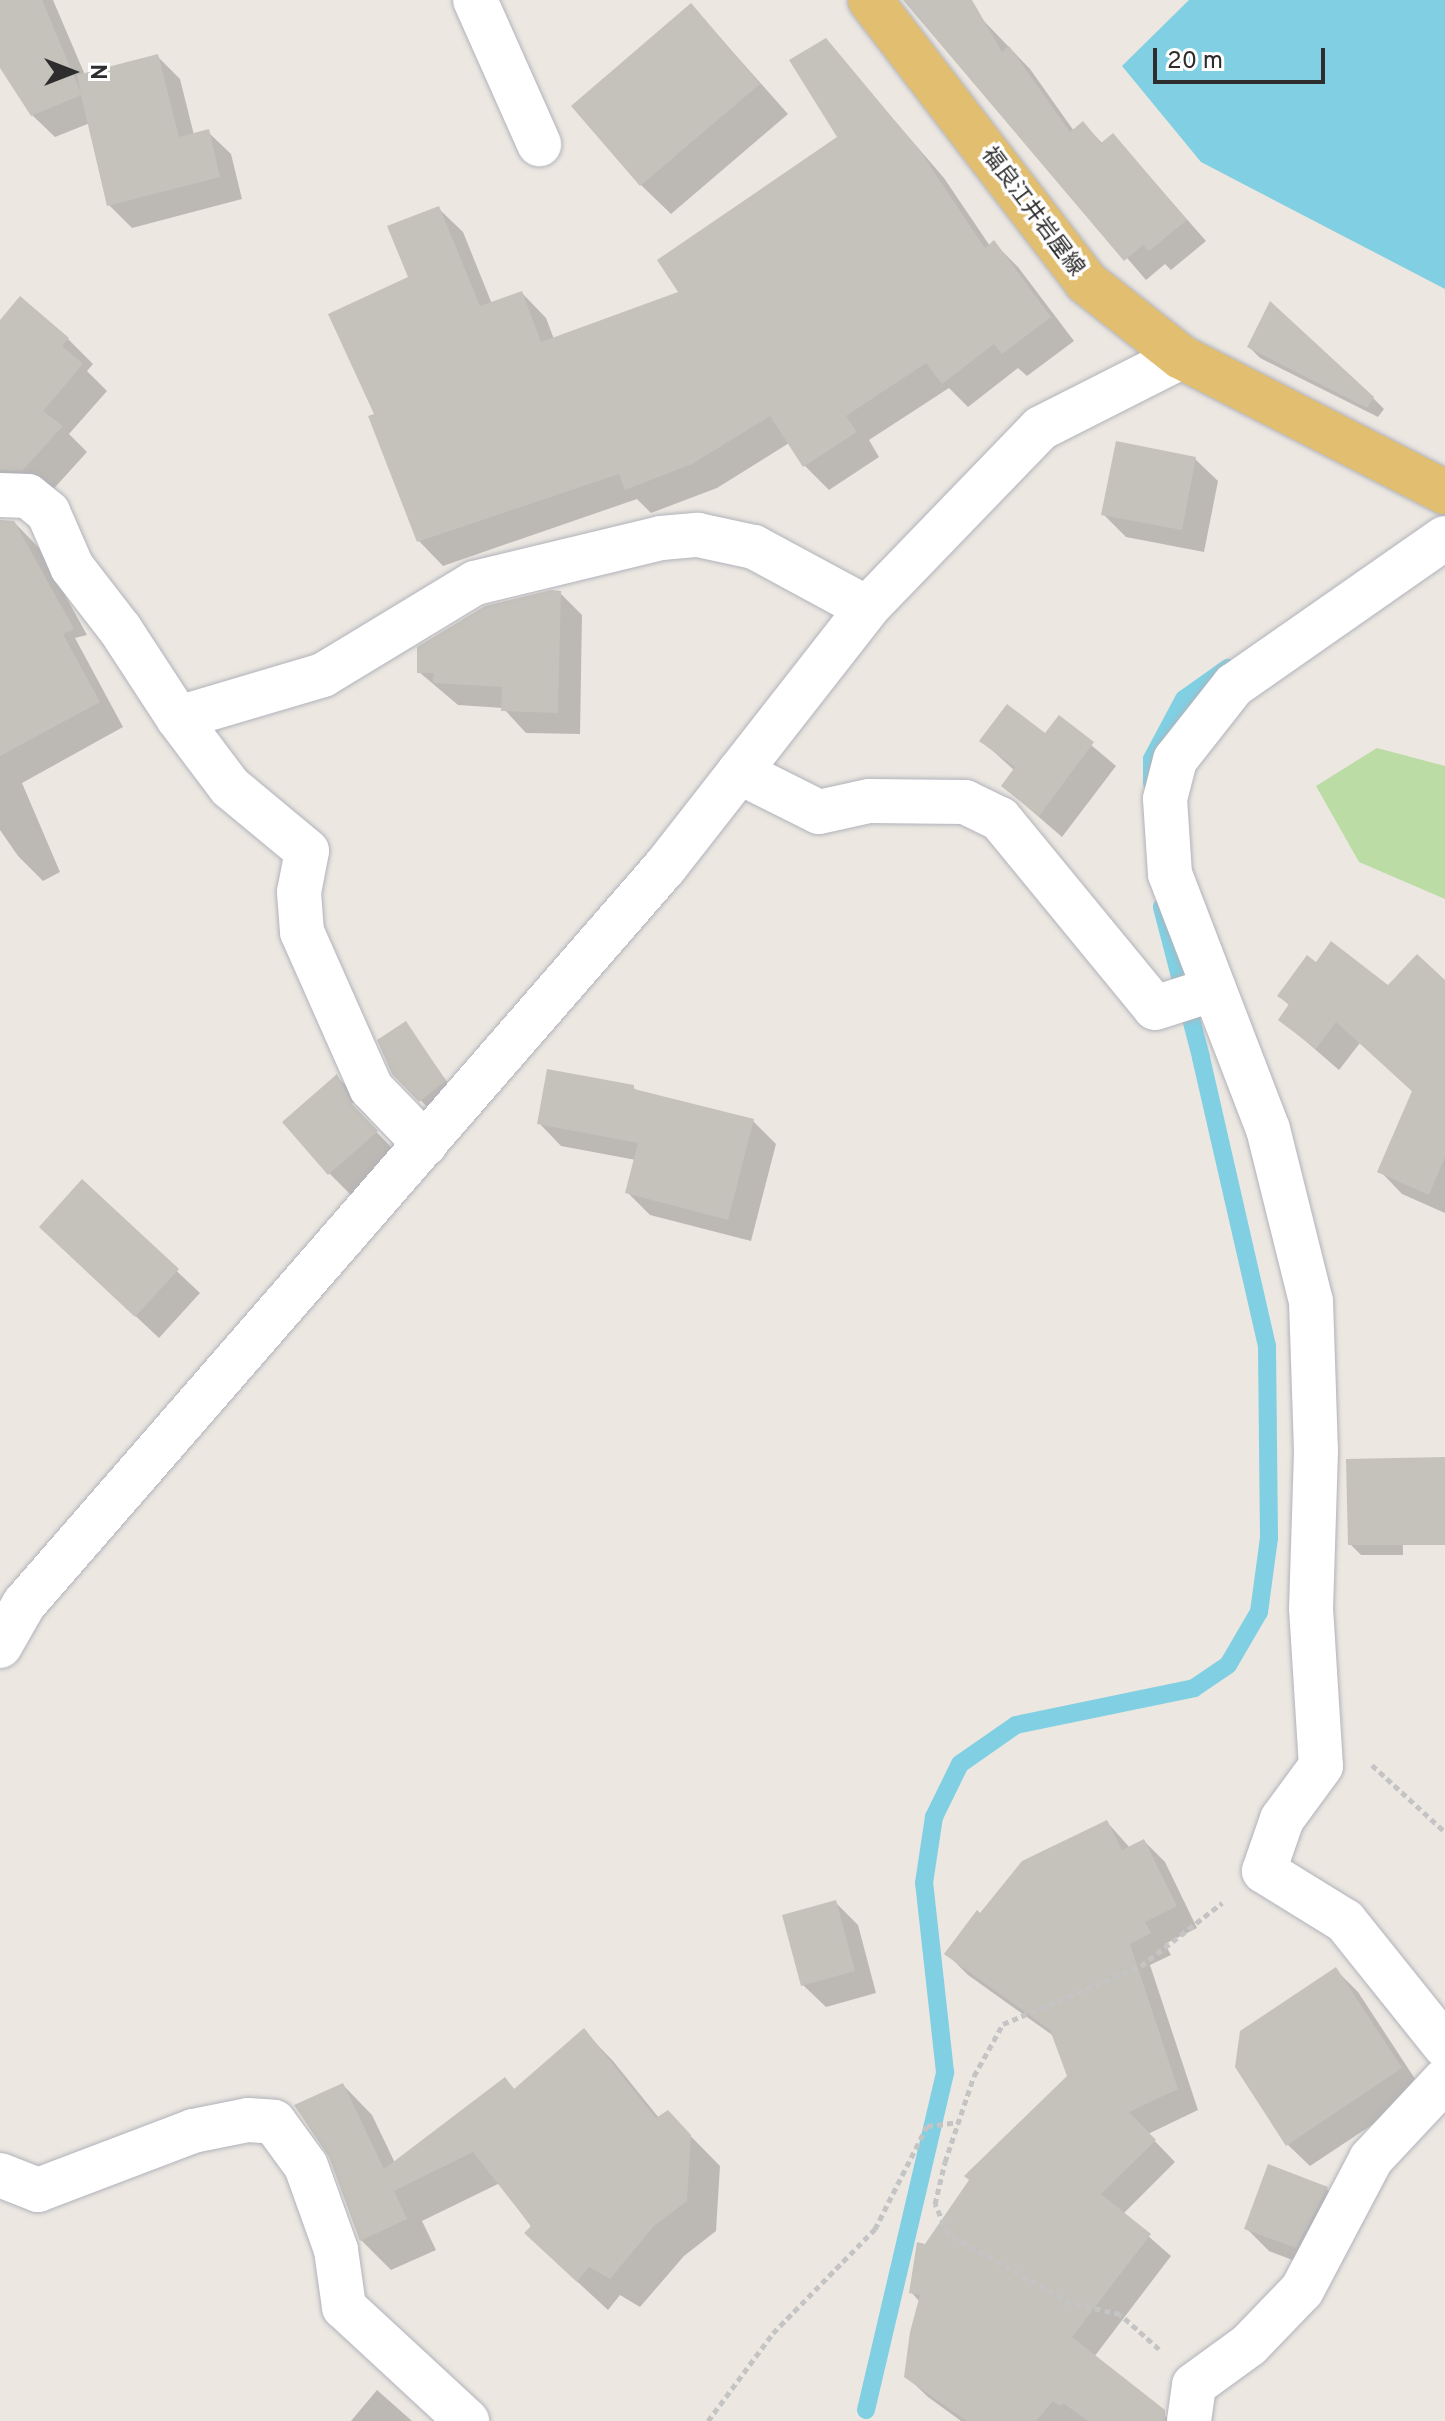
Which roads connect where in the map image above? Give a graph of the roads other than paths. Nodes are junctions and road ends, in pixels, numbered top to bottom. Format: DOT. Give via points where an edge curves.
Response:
graph roads {
  1 [pos="475,0"];
  2 [pos="870,0"];
  3 [pos="539,144"];
  4 [pos="1181,357"];
  5 [pos="1445,492"];
  6 [pos="0,495"];
  7 [pos="1445,538"];
  8 [pos="867,608"];
  9 [pos="178,718"];
  10 [pos="739,772"];
  11 [pos="1214,989"];
  12 [pos="425,1144"];
  13 [pos="0,1646"];
  14 [pos="1445,2046"];
  15 [pos="1445,2080"];
  16 [pos="0,2175"];
  17 [pos="1192,2403"];
  18 [pos="467,2421"];
  1 -- 3 [label="street"];
  2 -- 4 [label="main road, 福良江井岩屋線" via="1086,282"];
  4 -- 5 [label="main road, 福良江井岩屋線"];
  4 -- 8 [label="street" via="1041,428"];
  6 -- 9 [label="street" via="28,496 48,512 72,567"];
  7 -- 11 [label="street" via="1234,685 1175,760 1165,799 1170,874"];
  8 -- 9 [label="street" via="754,547 698,535 661,538 475,583 323,675"];
  8 -- 10 [label="street"];
  9 -- 12 [label="street" via="230,787 307,851 299,892 302,932 371,1088"];
  10 -- 11 [label="street" via="819,812 869,801 965,802 1000,819 1155,1008"];
  10 -- 12 [label="street" via="665,867"];
  11 -- 14 [label="street" via="1268,1129 1311,1301 1316,1451 1311,1608 1321,1766 1282,1819 1264,1871 1345,1921"];
  12 -- 13 [label="street" via="24,1604"];
  15 -- 17 [label="street" via="1371,2159 1302,2290"];
  16 -- 18 [label="street" via="38,2190 193,2131 248,2120 274,2122 306,2166 336,2250 344,2307"];
}
